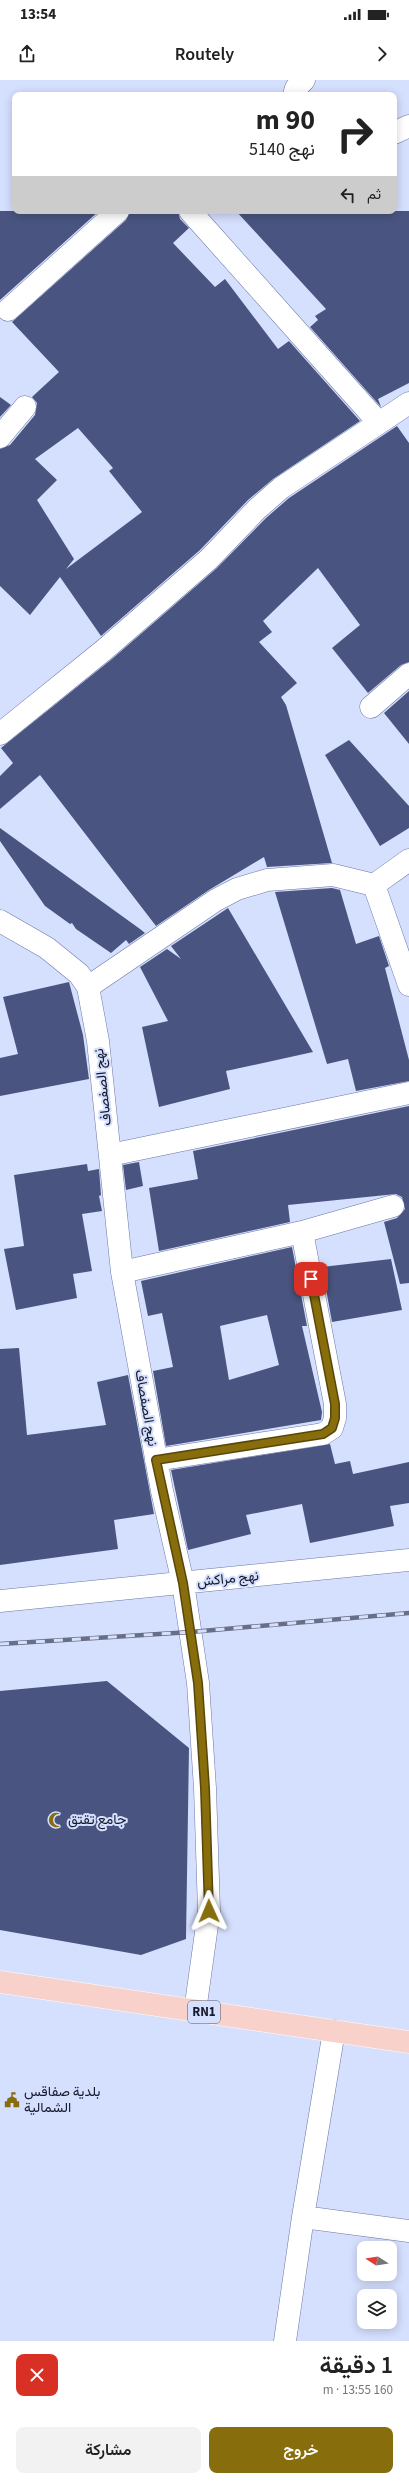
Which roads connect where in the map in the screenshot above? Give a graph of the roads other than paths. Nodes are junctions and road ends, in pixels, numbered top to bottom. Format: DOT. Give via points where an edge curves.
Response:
graph roads {
  1 [pos="304,80"];
  2 [pos="295,92"];
  3 [pos="409,126"];
  4 [pos="397,132"];
  5 [pos="115,214"];
  6 [pos="193,214"];
  7 [pos="8,310"];
  8 [pos="409,403"];
  9 [pos="25,407"];
  10 [pos="379,423"];
  11 [pos="0,437"];
  12 [pos="409,674"];
  13 [pos="371,707"];
  14 [pos="0,734"];
  15 [pos="409,860"];
  16 [pos="374,885"];
  17 [pos="0,921"];
  18 [pos="409,985"];
  19 [pos="88,987"];
  20 [pos="409,1093"];
  21 [pos="110,1155"];
  22 [pos="393,1206"];
  23 [pos="302,1232"];
  24 [pos="122,1272"];
  25 [pos="156,1460"];
  26 [pos="409,1560"];
  27 [pos="183,1583"];
  28 [pos="0,1601"];
  29 [pos="0,1982"];
  30 [pos="195,2011"];
  31 [pos="334,2031"];
  32 [pos="409,2042"];
  33 [pos="302,2217"];
  34 [pos="409,2231"];
  35 [pos="285,2341"];
  1 -- 2 [label="street"];
  3 -- 4 [label="street"];
  5 -- 7 [label="street"];
  6 -- 10 [label="street"];
  8 -- 10 [label="street"];
  9 -- 11 [label="street"];
  10 -- 14 [label="street" via="281,488 191,574 104,650"];
  12 -- 13 [label="street"];
  15 -- 16 [label="street"];
  16 -- 18 [label="street"];
  16 -- 19 [label="street" via="333,876 267,880 237,890 216,900"];
  17 -- 19 [label="street" via="64,960"];
  19 -- 21 [label="street, نهج الصفصاف" via="98,1041"];
  20 -- 21 [label="street"];
  21 -- 24 [label="street, نهج الصفصاف"];
  22 -- 23 [label="street"];
  23 -- 24 [label="street"];
  23 -- 25 [label="street" via="335,1404 332,1428 323,1434"];
  24 -- 25 [label="street, نهج الصفصاف"];
  25 -- 27 [label="street, نهج الصفصاف"];
  26 -- 27 [label="street, نهج مراكش"];
  27 -- 28 [label="street, نهج مراكش"];
  27 -- 30 [label="street, نهج الصفصاف" via="198,1683 207,1833 209,1911"];
  29 -- 30 [label="main road, RN1"];
  30 -- 31 [label="main road, RN1"];
  31 -- 32 [label="main road, RN1"];
  31 -- 33 [label="street"];
  33 -- 34 [label="street"];
  33 -- 35 [label="street"];
}
